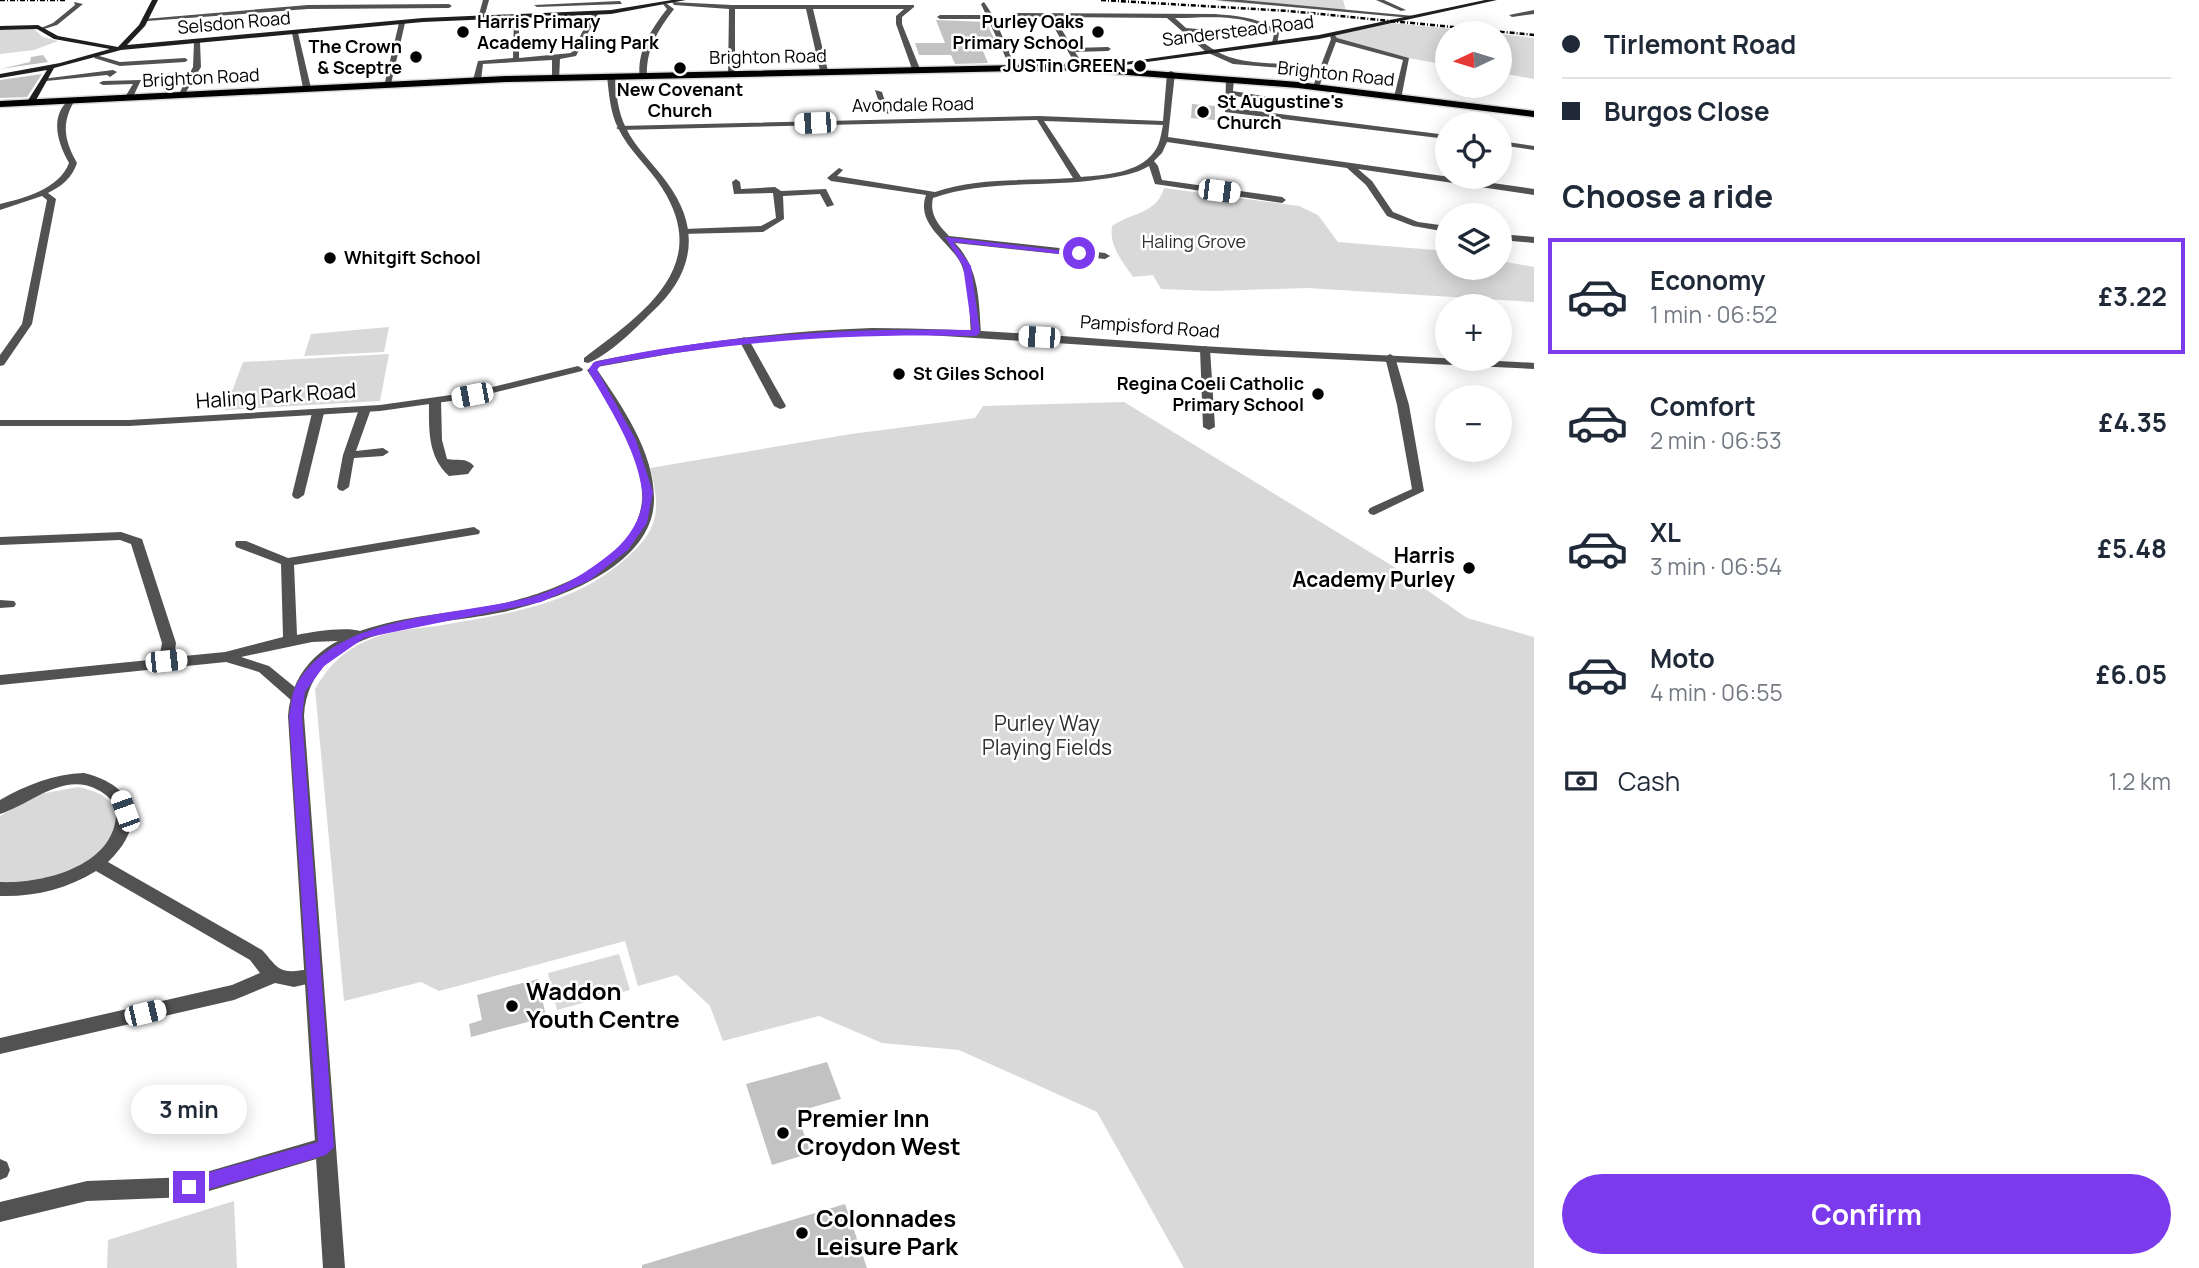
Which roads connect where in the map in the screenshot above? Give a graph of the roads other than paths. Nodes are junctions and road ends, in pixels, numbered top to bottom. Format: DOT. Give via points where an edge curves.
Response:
graph roads {
  1 [pos="155,0"];
  2 [pos="486,0"];
  3 [pos="683,0"];
  4 [pos="916,0"];
  5 [pos="1219,0"];
  6 [pos="1378,0"];
  7 [pos="1494,0"];
  8 [pos="76,3"];
  9 [pos="450,3"];
  10 [pos="620,3"];
  11 [pos="674,3"];
  12 [pos="578,4"];
  13 [pos="984,4"];
  14 [pos="537,5"];
  15 [pos="666,5"];
  16 [pos="732,7"];
  17 [pos="809,7"];
  18 [pos="910,7"];
  19 [pos="1534,12"];
  20 [pos="595,13"];
  21 [pos="581,14"];
  22 [pos="1013,15"];
  23 [pos="1050,15"];
  24 [pos="1420,15"];
  25 [pos="1512,15"];
  26 [pos="1169,16"];
  27 [pos="1411,16"];
  28 [pos="516,17"];
  29 [pos="991,17"];
  30 [pos="481,18"];
  31 [pos="940,18"];
  32 [pos="147,19"];
  33 [pos="442,19"];
  34 [pos="402,23"];
  35 [pos="0,28"];
  36 [pos="43,29"];
  37 [pos="1185,30"];
  38 [pos="1219,32"];
  39 [pos="295,33"];
  40 [pos="1333,36"];
  41 [pos="197,42"];
  42 [pos="1275,43"];
  43 [pos="121,48"];
  44 [pos="1108,49"];
  45 [pos="1072,50"];
  46 [pos="1210,51"];
  47 [pos="96,57"];
  48 [pos="557,58"];
  49 [pos="185,60"];
  50 [pos="516,60"];
  51 [pos="1284,62"];
  52 [pos="61,65"];
  53 [pos="1107,66"];
  54 [pos="1014,67"];
  55 [pos="1084,67"];
  56 [pos="51,69"];
  57 [pos="916,69"];
  58 [pos="824,71"];
  59 [pos="18,73"];
  60 [pos="1171,73"];
  61 [pos="731,74"];
  62 [pos="110,75"];
  63 [pos="0,76"];
  64 [pos="611,76"];
  65 [pos="643,76"];
  66 [pos="127,78"];
  67 [pos="556,78"];
  68 [pos="1230,79"];
  69 [pos="477,80"];
  70 [pos="44,82"];
  71 [pos="138,82"];
  72 [pos="103,83"];
  73 [pos="387,83"];
  74 [pos="1315,87"];
  75 [pos="307,88"];
  76 [pos="183,90"];
  77 [pos="878,92"];
  78 [pos="1229,93"];
  79 [pos="129,97"];
  80 [pos="1398,97"];
  81 [pos="66,100"];
  82 [pos="1284,100"];
  83 [pos="31,102"];
  84 [pos="0,104"];
  85 [pos="886,113"];
  86 [pos="1534,114"];
  87 [pos="1039,118"];
  88 [pos="1165,123"];
  89 [pos="620,128"];
  90 [pos="1435,136"];
  91 [pos="1163,139"];
  92 [pos="1512,145"];
  93 [pos="1534,148"];
  94 [pos="1149,161"];
  95 [pos="1350,168"];
  96 [pos="839,170"];
  97 [pos="1079,180"];
  98 [pos="736,183"];
  99 [pos="1534,192"];
  100 [pos="42,193"];
  101 [pos="779,194"];
  102 [pos="933,194"];
  103 [pos="1282,200"];
  104 [pos="830,205"];
  105 [pos="0,207"];
  106 [pos="1435,227"];
  107 [pos="684,232"];
  108 [pos="1512,238"];
  109 [pos="947,239"];
  110 [pos="1534,240"];
  111 [pos="1105,256"];
  112 [pos="976,333"];
  113 [pos="744,340"];
  114 [pos="614,342"];
  115 [pos="1205,349"];
  116 [pos="635,356"];
  117 [pos="1390,357"];
  118 [pos="0,363"];
  119 [pos="586,366"];
  120 [pos="1534,366"];
  121 [pos="435,401"];
  122 [pos="780,406"];
  123 [pos="365,410"];
  124 [pos="318,413"];
  125 [pos="0,423"];
  126 [pos="1209,427"];
  127 [pos="383,452"];
  128 [pos="349,455"];
  129 [pos="445,464"];
  130 [pos="343,487"];
  131 [pos="298,495"];
  132 [pos="1374,511"];
  133 [pos="474,531"];
  134 [pos="0,541"];
  135 [pos="241,544"];
  136 [pos="287,562"];
  137 [pos="361,635"];
  138 [pos="290,642"];
  139 [pos="226,657"];
  140 [pos="166,661"];
  141 [pos="0,680"];
  142 [pos="297,696"];
  143 [pos="0,808"];
  144 [pos="96,863"];
  145 [pos="0,889"];
  146 [pos="274,975"];
  147 [pos="314,976"];
  148 [pos="0,1046"];
  149 [pos="326,1147"];
  150 [pos="0,1212"];
  151 [pos="334,1268"];
  1 -- 32 [label="main road"];
  2 -- 30 [label="street"];
  3 -- 11 [label="main road, Selsdon Road"];
  4 -- 18 [label="street"];
  5 -- 27 [label="street"];
  6 -- 24 [label="street"];
  7 -- 24 [label="main road, Sanderstead Road"];
  8 -- 36 [label="street" via="80,4"];
  9 -- 32 [label="street"];
  9 -- 33 [label="street"];
  10 -- 12 [label="street"];
  11 -- 15 [label="main road, Selsdon Road"];
  11 -- 16 [label="street"];
  12 -- 14 [label="street"];
  12 -- 21 [label="street"];
  13 -- 29 [label="street"];
  15 -- 20 [label="main road, Selsdon Road"];
  15 -- 65 [label="street" via="671,9 647,44"];
  16 -- 17 [label="street"];
  16 -- 61 [label="street"];
  17 -- 18 [label="street"];
  17 -- 58 [label="street"];
  18 -- 57 [label="street" via="899,16 899,24"];
  19 -- 25 [label="street"];
  20 -- 21 [label="main road, Selsdon Road"];
  20 -- 48 [label="street" via="574,55"];
  21 -- 28 [label="main road, Selsdon Road"];
  22 -- 23 [label="street"];
  23 -- 26 [label="street"];
  23 -- 45 [label="street"];
  24 -- 27 [label="main road, Sanderstead Road"];
  26 -- 37 [label="street"];
  26 -- 42 [label="street" via="1248,19 1270,27 1277,34"];
  27 -- 40 [label="main road, Sanderstead Road"];
  28 -- 30 [label="main road, Selsdon Road"];
  28 -- 50 [label="street"];
  29 -- 31 [label="street"];
  29 -- 54 [label="street"];
  30 -- 33 [label="main road, Selsdon Road"];
  32 -- 43 [label="main road"];
  33 -- 34 [label="main road, Selsdon Road"];
  34 -- 39 [label="main road, Selsdon Road"];
  34 -- 73 [label="street"];
  35 -- 36 [label="main road"];
  36 -- 43 [label="main road" via="58,38"];
  37 -- 38 [label="street"];
  37 -- 46 [label="street"];
  39 -- 41 [label="main road, Selsdon Road"];
  39 -- 75 [label="street"];
  40 -- 42 [label="main road, Sanderstead Road"];
  40 -- 74 [label="street"];
  40 -- 80 [label="street" via="1407,60"];
  41 -- 43 [label="main road, Selsdon Road"];
  41 -- 76 [label="street" via="197,67"];
  42 -- 46 [label="main road, Sanderstead Road"];
  43 -- 47 [label="main road, Selsdon Road"];
  44 -- 45 [label="street"];
  45 -- 55 [label="street"];
  46 -- 51 [label="street" via="1235,63 1282,66"];
  46 -- 53 [label="main road, Sanderstead Road"];
  47 -- 49 [label="street" via="120,64"];
  47 -- 52 [label="main road, Selsdon Road"];
  48 -- 50 [label="street"];
  48 -- 67 [label="street"];
  50 -- 69 [label="street" via="480,62"];
  52 -- 56 [label="main road"];
  52 -- 59 [label="main road, Selsdon Road"];
  53 -- 55 [label="main road, Brighton Road"];
  53 -- 60 [label="main road, Brighton Road"];
  54 -- 55 [label="main road, Brighton Road"];
  54 -- 57 [label="main road, Brighton Road"];
  56 -- 59 [label="main road"];
  56 -- 70 [label="main road"];
  57 -- 58 [label="main road, Brighton Road"];
  58 -- 61 [label="main road, Brighton Road"];
  59 -- 63 [label="main road, Selsdon Road"];
  60 -- 68 [label="main road, Brighton Road"];
  60 -- 88 [label="street"];
  61 -- 65 [label="main road, Brighton Road"];
  62 -- 70 [label="street" via="113,72"];
  64 -- 65 [label="main road, Brighton Road"];
  64 -- 67 [label="main road, Brighton Road"];
  64 -- 89 [label="street, Haling Park Road"];
  66 -- 71 [label="street" via="146,74"];
  67 -- 69 [label="main road, Brighton Road"];
  68 -- 74 [label="main road, Brighton Road"];
  68 -- 78 [label="street"];
  69 -- 73 [label="main road, Brighton Road"];
  70 -- 81 [label="main road" via="49,97"];
  70 -- 83 [label="main road"];
  71 -- 72 [label="street"];
  71 -- 79 [label="street"];
  73 -- 75 [label="main road, Brighton Road"];
  74 -- 80 [label="main road, Brighton Road"];
  75 -- 79 [label="main road, Brighton Road"];
  77 -- 85 [label="street"];
  78 -- 82 [label="street"];
  78 -- 90 [label="street" via="1228,110"];
  79 -- 81 [label="main road, Brighton Road"];
  80 -- 86 [label="main road, Brighton Road"];
  81 -- 83 [label="main road, Brighton Road"];
  81 -- 100 [label="street" via="60,136 73,168"];
  83 -- 84 [label="main road, Brighton Road"];
  87 -- 88 [label="street, Avondale Road"];
  87 -- 89 [label="street, Avondale Road"];
  87 -- 97 [label="street"];
  88 -- 91 [label="street"];
  89 -- 107 [label="street, Haling Park Road" via="677,202"];
  91 -- 94 [label="street" via="1158,154"];
  91 -- 95 [label="street"];
  92 -- 93 [label="street"];
  94 -- 97 [label="street"];
  94 -- 103 [label="street" via="1158,183"];
  95 -- 99 [label="street"];
  95 -- 106 [label="street" via="1369,183 1390,214"];
  96 -- 102 [label="street" via="831,178"];
  97 -- 102 [label="street" via="964,187"];
  98 -- 101 [label="street" via="737,191 775,190"];
  100 -- 105 [label="street"];
  100 -- 118 [label="street" via="52,199 27,324"];
  101 -- 104 [label="street" via="823,191"];
  101 -- 107 [label="street" via="780,219 763,229"];
  102 -- 109 [label="street" via="927,199 928,214"];
  107 -- 114 [label="street, Haling Park Road" via="682,259 669,290"];
  108 -- 110 [label="street"];
  109 -- 111 [label="street"];
  109 -- 112 [label="street" via="967,266"];
  112 -- 113 [label="street, Pampisford Road" via="865,332"];
  112 -- 115 [label="street, Pampisford Road"];
  113 -- 116 [label="street, Pampisford Road"];
  113 -- 122 [label="street"];
  114 -- 116 [label="street" via="619,351"];
  114 -- 119 [label="street, Haling Park Road"];
  115 -- 117 [label="street, Pampisford Road"];
  115 -- 126 [label="street"];
  116 -- 119 [label="street, Pampisford Road"];
  117 -- 120 [label="street, Pampisford Road"];
  117 -- 132 [label="street" via="1418,491"];
  119 -- 121 [label="street, Haling Park Road"];
  119 -- 137 [label="street" via="626,428 646,483 646,514 631,541 594,573 547,596"];
  121 -- 123 [label="street, Haling Park Road"];
  121 -- 129 [label="street" via="436,439"];
  123 -- 124 [label="street, Haling Park Road"];
  123 -- 128 [label="street"];
  124 -- 125 [label="street, Haling Park Road" via="130,423"];
  124 -- 131 [label="street"];
  127 -- 128 [label="street"];
  128 -- 130 [label="street"];
  133 -- 136 [label="street"];
  134 -- 140 [label="street" via="121,536 137,542 169,643"];
  135 -- 136 [label="street"];
  136 -- 138 [label="street"];
  137 -- 138 [label="street"];
  137 -- 142 [label="street" via="320,663"];
  138 -- 139 [label="street"];
  139 -- 140 [label="street"];
  139 -- 142 [label="street" via="271,673"];
  140 -- 141 [label="street"];
  142 -- 147 [label="street"];
  143 -- 144 [label="street" via="21,794 56,783 90,781 107,787 120,797 125,811 123,828"];
  144 -- 145 [label="street" via="45,888"];
  144 -- 146 [label="street" via="256,955"];
  146 -- 147 [label="street"];
  146 -- 148 [label="street" via="234,992"];
  147 -- 149 [label="street"];
  149 -- 150 [label="street" via="189,1187 87,1191"];
  149 -- 151 [label="street"];
}
